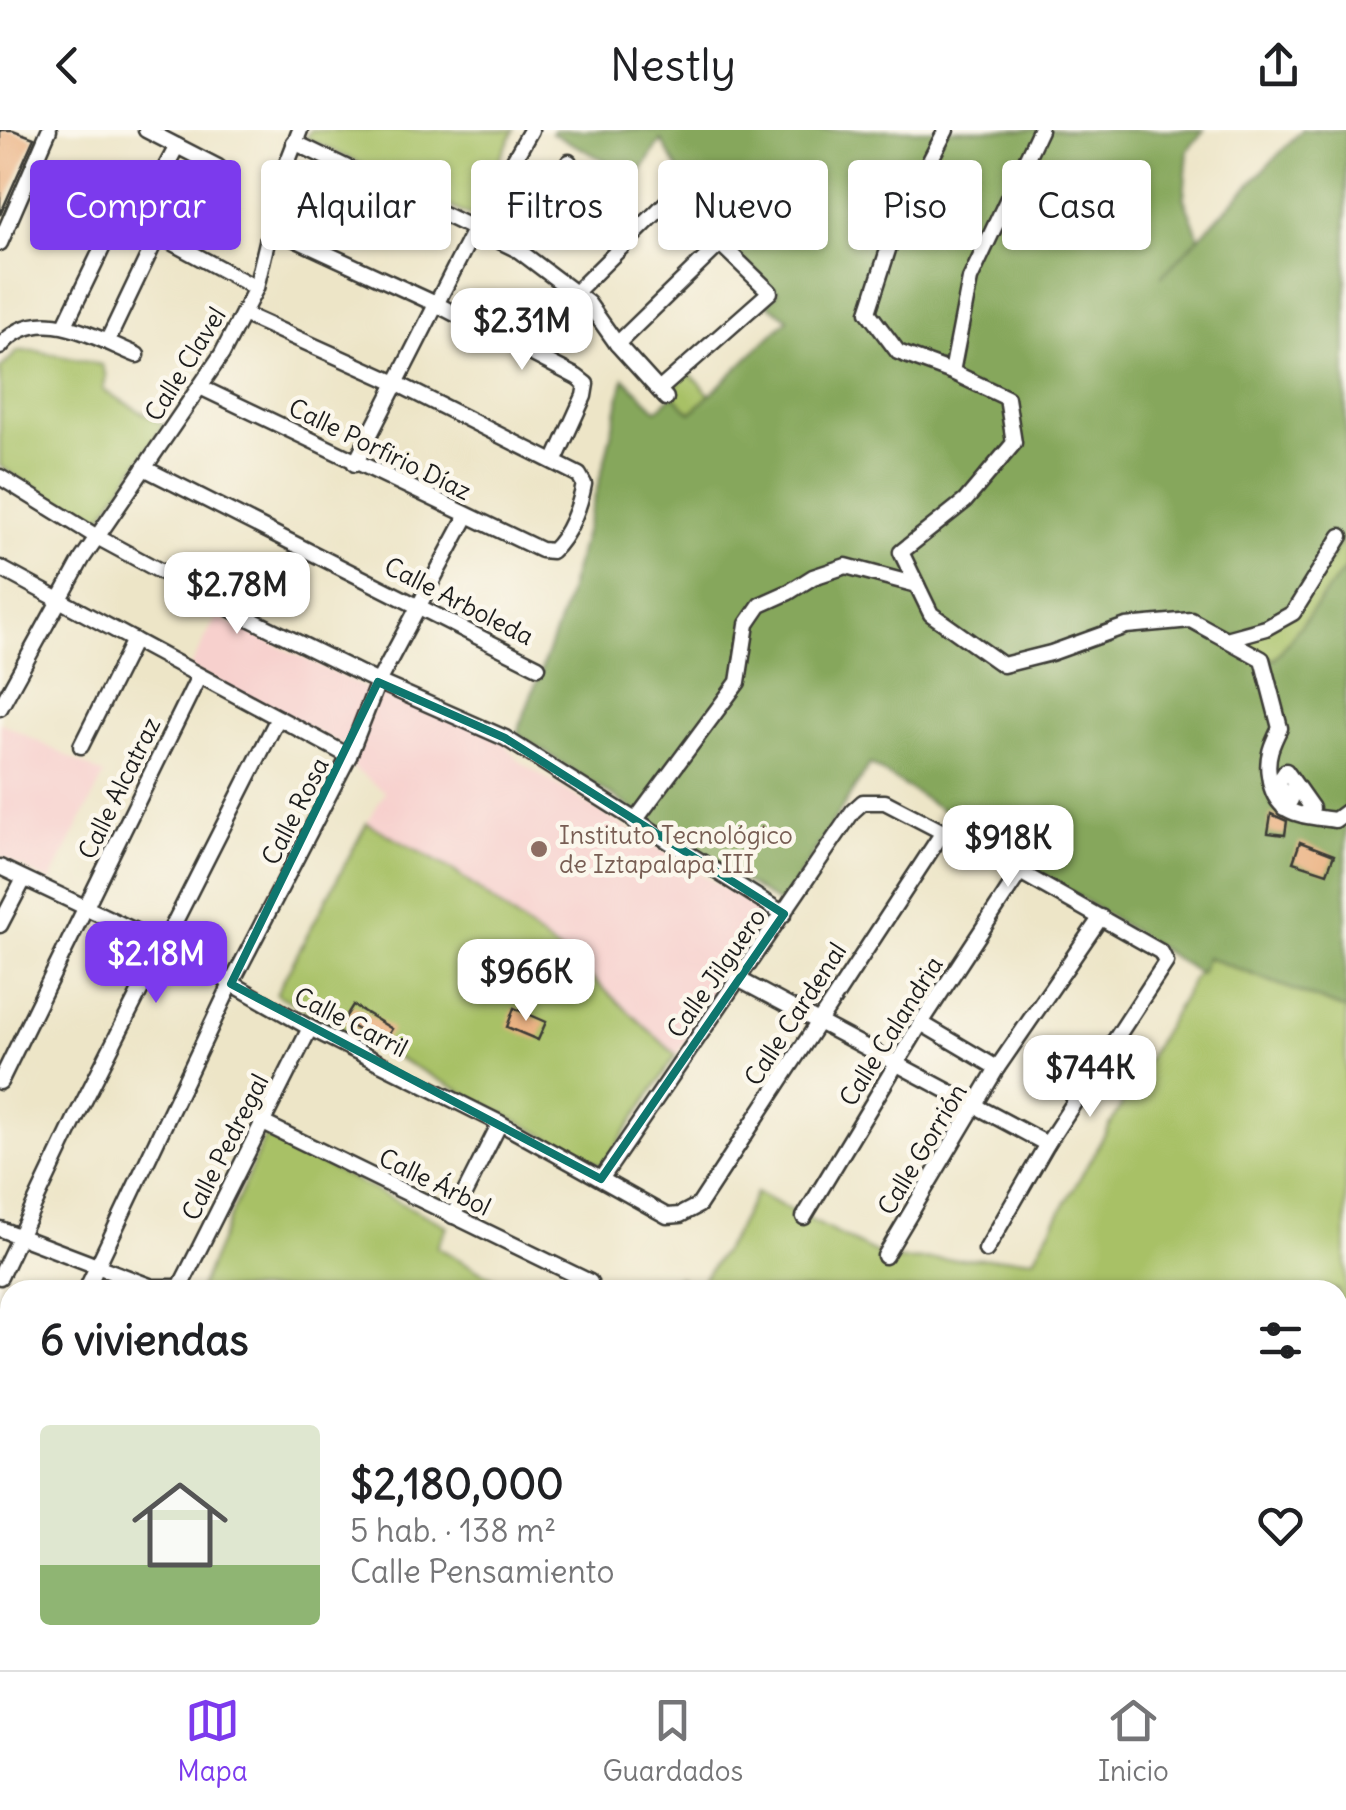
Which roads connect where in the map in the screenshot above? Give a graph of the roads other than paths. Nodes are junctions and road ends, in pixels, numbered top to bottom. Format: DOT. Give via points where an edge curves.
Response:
graph roads {
  1 [pos="49,130"];
  2 [pos="146,130"];
  3 [pos="530,130"];
  4 [pos="946,130"];
  5 [pos="1040,130"];
  6 [pos="297,136"];
  7 [pos="178,146"];
  8 [pos="37,160"];
  9 [pos="170,160"];
  10 [pos="205,160"];
  11 [pos="288,160"];
  12 [pos="513,160"];
  13 [pos="30,177"];
  14 [pos="658,211"];
  15 [pos="471,228"];
  16 [pos="471,236"];
  17 [pos="0,244"];
  18 [pos="101,250"];
  19 [pos="151,250"];
  20 [pos="182,250"];
  21 [pos="266,250"];
  22 [pos="316,250"];
  23 [pos="518,250"];
  24 [pos="714,250"];
  25 [pos="726,250"];
  26 [pos="256,288"];
  27 [pos="576,292"];
  28 [pos="436,304"];
  29 [pos="243,314"];
  30 [pos="65,326"];
  31 [pos="106,342"];
  32 [pos="617,344"];
  33 [pos="0,347"];
  34 [pos="136,355"];
  35 [pos="952,372"];
  36 [pos="396,383"];
  37 [pos="200,386"];
  38 [pos="555,460"];
  39 [pos="355,464"];
  40 [pos="144,468"];
  41 [pos="0,477"];
  42 [pos="467,516"];
  43 [pos="1340,536"];
  44 [pos="97,537"];
  45 [pos="0,568"];
  46 [pos="917,585"];
  47 [pos="59,600"];
  48 [pos="421,607"];
  49 [pos="1226,639"];
  50 [pos="134,640"];
  51 [pos="538,668"];
  52 [pos="199,676"];
  53 [pos="378,682"];
  54 [pos="0,708"];
  55 [pos="278,718"];
  56 [pos="81,746"];
  57 [pos="348,756"];
  58 [pos="1284,808"];
  59 [pos="1303,815"];
  60 [pos="1342,818"];
  61 [pos="634,822"];
  62 [pos="943,832"];
  63 [pos="0,867"];
  64 [pos="1020,872"];
  65 [pos="24,879"];
  66 [pos="86,908"];
  67 [pos="784,914"];
  68 [pos="1100,917"];
  69 [pos="0,925"];
  70 [pos="162,944"];
  71 [pos="738,979"];
  72 [pos="231,984"];
  73 [pos="816,1021"];
  74 [pos="921,1023"];
  75 [pos="310,1028"];
  76 [pos="896,1063"];
  77 [pos="996,1068"];
  78 [pos="0,1082"];
  79 [pos="973,1106"];
  80 [pos="261,1122"];
  81 [pos="500,1123"];
  82 [pos="1047,1144"];
  83 [pos="601,1179"];
  84 [pos="680,1214"];
  85 [pos="453,1216"];
  86 [pos="804,1217"];
  87 [pos="0,1230"];
  88 [pos="19,1236"];
  89 [pos="986,1250"];
  90 [pos="884,1256"];
  91 [pos="97,1265"];
  92 [pos="0,1277"];
  93 [pos="90,1280"];
  94 [pos="136,1280"];
  95 [pos="183,1280"];
  96 [pos="586,1280"];
  1 -- 8 [label="street"];
  2 -- 7 [label="street"];
  3 -- 12 [label="street"];
  4 -- 35 [label="street" via="895,228 868,312 898,352"];
  5 -- 35 [label="street" via="970,278"];
  6 -- 11 [label="street, Calle Clavel"];
  6 -- 15 [label="street"];
  7 -- 9 [label="street"];
  7 -- 10 [label="street"];
  13 -- 17 [label="street"];
  14 -- 27 [label="street"];
  16 -- 28 [label="street"];
  18 -- 30 [label="street"];
  19 -- 31 [label="street"];
  20 -- 26 [label="street"];
  21 -- 26 [label="street, Calle Clavel"];
  22 -- 28 [label="street"];
  23 -- 27 [label="street"];
  24 -- 32 [label="street"];
  25 -- 32 [label="street" via="770,292 663,394"];
  26 -- 29 [label="street, Calle Clavel"];
  27 -- 32 [label="street"];
  28 -- 36 [label="street"];
  28 -- 38 [label="street" via="586,384"];
  29 -- 36 [label="street"];
  29 -- 37 [label="street, Calle Clavel"];
  30 -- 31 [label="street"];
  30 -- 33 [label="street" via="48,322 17,330"];
  31 -- 34 [label="street"];
  35 -- 46 [label="street" via="1007,398 1014,443 966,501 901,552"];
  36 -- 38 [label="street"];
  36 -- 39 [label="street"];
  37 -- 39 [label="street, Calle Porfirio Díaz"];
  37 -- 40 [label="street, Calle Clavel"];
  38 -- 42 [label="street, Calle Porfirio Díaz" via="584,484 562,543 552,551"];
  39 -- 42 [label="street, Calle Porfirio Díaz"];
  40 -- 44 [label="street, Calle Clavel"];
  40 -- 48 [label="street, Calle Arboleda"];
  41 -- 44 [label="street"];
  42 -- 48 [label="street, Calle Rosa"];
  43 -- 49 [label="street" via="1293,613"];
  44 -- 47 [label="street, Calle Clavel"];
  44 -- 53 [label="street"];
  45 -- 47 [label="street"];
  46 -- 49 [label="street" via="931,614 1002,664 1126,626 1191,620"];
  46 -- 61 [label="street" via="846,566 760,605 747,624 738,682"];
  47 -- 50 [label="street"];
  47 -- 54 [label="street, Calle Clavel"];
  48 -- 51 [label="street, Calle Arboleda"];
  48 -- 53 [label="street, Calle Rosa"];
  49 -- 58 [label="street" via="1262,659 1280,728 1267,764 1273,798"];
  50 -- 52 [label="street"];
  50 -- 56 [label="street"];
  52 -- 55 [label="street"];
  52 -- 66 [label="street, Calle Alcatraz"];
  53 -- 57 [label="street, Calle Rosa"];
  53 -- 61 [label="street" via="505,738"];
  55 -- 57 [label="street"];
  55 -- 70 [label="street"];
  57 -- 72 [label="street, Calle Rosa"];
  58 -- 59 [label="street"];
  58 -- 59 [label="street" via="1291,800 1277,784 1286,771 1312,808"];
  59 -- 60 [label="street"];
  61 -- 67 [label="street"];
  62 -- 64 [label="street"];
  62 -- 67 [label="street, Calle Jilguero" via="885,802 863,802"];
  62 -- 73 [label="street, Calle Cardenal"];
  63 -- 65 [label="street, Calle Carril"];
  64 -- 68 [label="street"];
  64 -- 74 [label="street, Calle Calandria"];
  65 -- 66 [label="street, Calle Carril"];
  65 -- 69 [label="street"];
  66 -- 70 [label="street, Calle Carril"];
  66 -- 78 [label="street, Calle Alcatraz"];
  67 -- 71 [label="street, Calle Jilguero"];
  68 -- 77 [label="street, Calle Gorrión"];
  68 -- 82 [label="street" via="1166,962"];
  70 -- 72 [label="street, Calle Carril"];
  70 -- 88 [label="street"];
  71 -- 73 [label="street"];
  71 -- 83 [label="street, Calle Jilguero"];
  72 -- 75 [label="street, Calle Carril"];
  72 -- 91 [label="street, Calle Rosa"];
  73 -- 76 [label="street"];
  73 -- 84 [label="street, Calle Cardenal" via="699,1205"];
  74 -- 76 [label="street, Calle Calandria"];
  74 -- 77 [label="street"];
  75 -- 80 [label="street, Calle Pedregal"];
  75 -- 81 [label="street, Calle Carril"];
  76 -- 79 [label="street"];
  76 -- 86 [label="street, Calle Calandria"];
  77 -- 79 [label="street, Calle Gorrión"];
  79 -- 82 [label="street"];
  79 -- 90 [label="street, Calle Gorrión"];
  80 -- 85 [label="street, Calle Árbol"];
  80 -- 95 [label="street, Calle Pedregal"];
  81 -- 83 [label="street, Calle Carril"];
  81 -- 85 [label="street"];
  82 -- 89 [label="street"];
  83 -- 84 [label="street, Calle Carril" via="666,1216"];
  85 -- 96 [label="street, Calle Árbol"];
  87 -- 88 [label="street"];
  88 -- 91 [label="street"];
  88 -- 92 [label="street"];
  91 -- 93 [label="street, Calle Rosa"];
  91 -- 94 [label="street, Calle Pedregal"];
}
